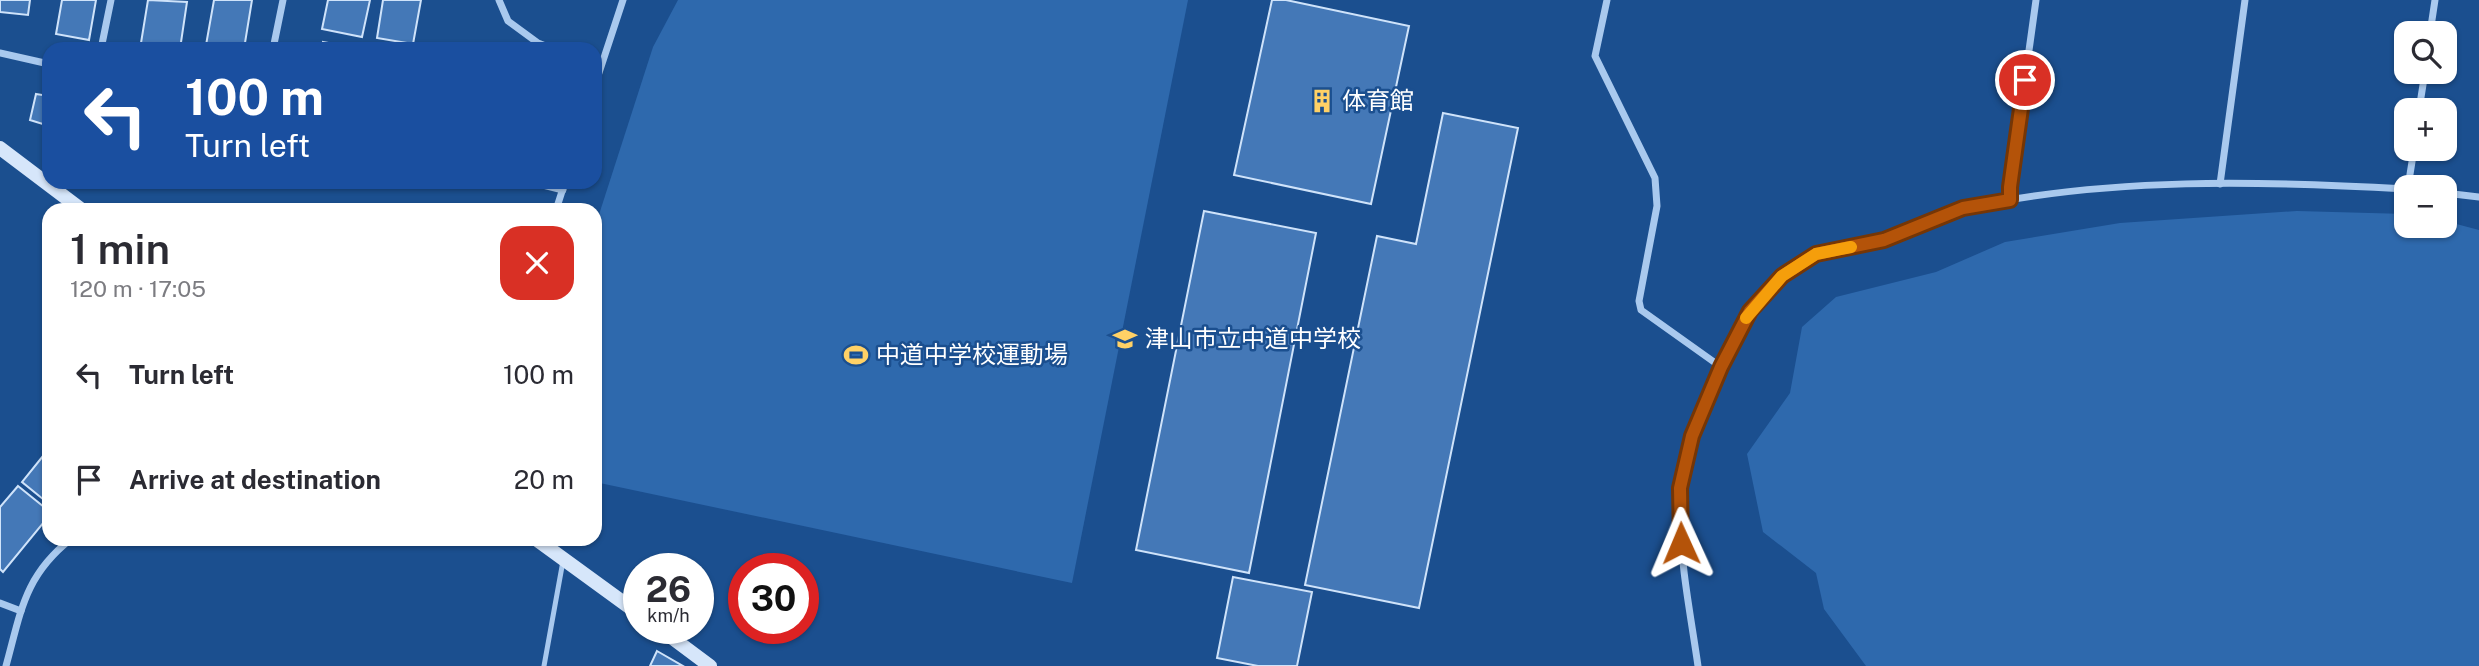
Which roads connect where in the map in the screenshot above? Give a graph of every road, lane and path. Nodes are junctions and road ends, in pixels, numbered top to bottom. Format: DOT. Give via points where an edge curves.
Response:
graph roads {
  1 [pos="111,0"];
  2 [pos="283,0"];
  3 [pos="499,0"];
  4 [pos="623,0"];
  5 [pos="1607,0"];
  6 [pos="2036,0"];
  7 [pos="2245,0"];
  8 [pos="2435,0"];
  9 [pos="2432,21"];
  10 [pos="102,42"];
  11 [pos="274,42"];
  12 [pos="537,42"];
  13 [pos="0,53"];
  14 [pos="602,56"];
  15 [pos="42,62"];
  16 [pos="0,148"];
  17 [pos="42,180"];
  18 [pos="2220,184"];
  19 [pos="2394,188"];
  20 [pos="54,189"];
  21 [pos="2457,194"];
  22 [pos="2479,197"];
  23 [pos="2010,200"];
  24 [pos="73,203"];
  25 [pos="1721,367"];
  26 [pos="64,546"];
  27 [pos="546,546"];
  28 [pos="563,558"];
  29 [pos="623,602"];
  30 [pos="0,603"];
  31 [pos="21,611"];
  32 [pos="680,644"];
  33 [pos="6,666"];
  34 [pos="544,666"];
  35 [pos="710,666"];
  36 [pos="1698,666"];
  1 -- 10 [label="street"];
  2 -- 11 [label="street"];
  3 -- 12 [label="street" via="508,21"];
  4 -- 14 [label="street"];
  5 -- 25 [label="street" via="1595,56 1655,178 1657,206 1641,310"];
  6 -- 23 [label="street"];
  7 -- 18 [label="street"];
  8 -- 9 [label="street"];
  13 -- 15 [label="street"];
  16 -- 17 [label="main road"];
  18 -- 19 [label="street"];
  18 -- 23 [label="street" via="2100,189"];
  20 -- 24 [label="main road"];
  21 -- 22 [label="street"];
  23 -- 25 [label="street" via="1963,208 1884,240 1816,254 1782,276 1750,311"];
  25 -- 36 [label="street" via="1692,436 1680,488 1681,543"];
  26 -- 31 [label="street" via="41,567"];
  27 -- 28 [label="main road"];
  28 -- 29 [label="main road"];
  28 -- 34 [label="lane"];
  30 -- 31 [label="street"];
  31 -- 33 [label="street"];
  32 -- 35 [label="main road"];
}
